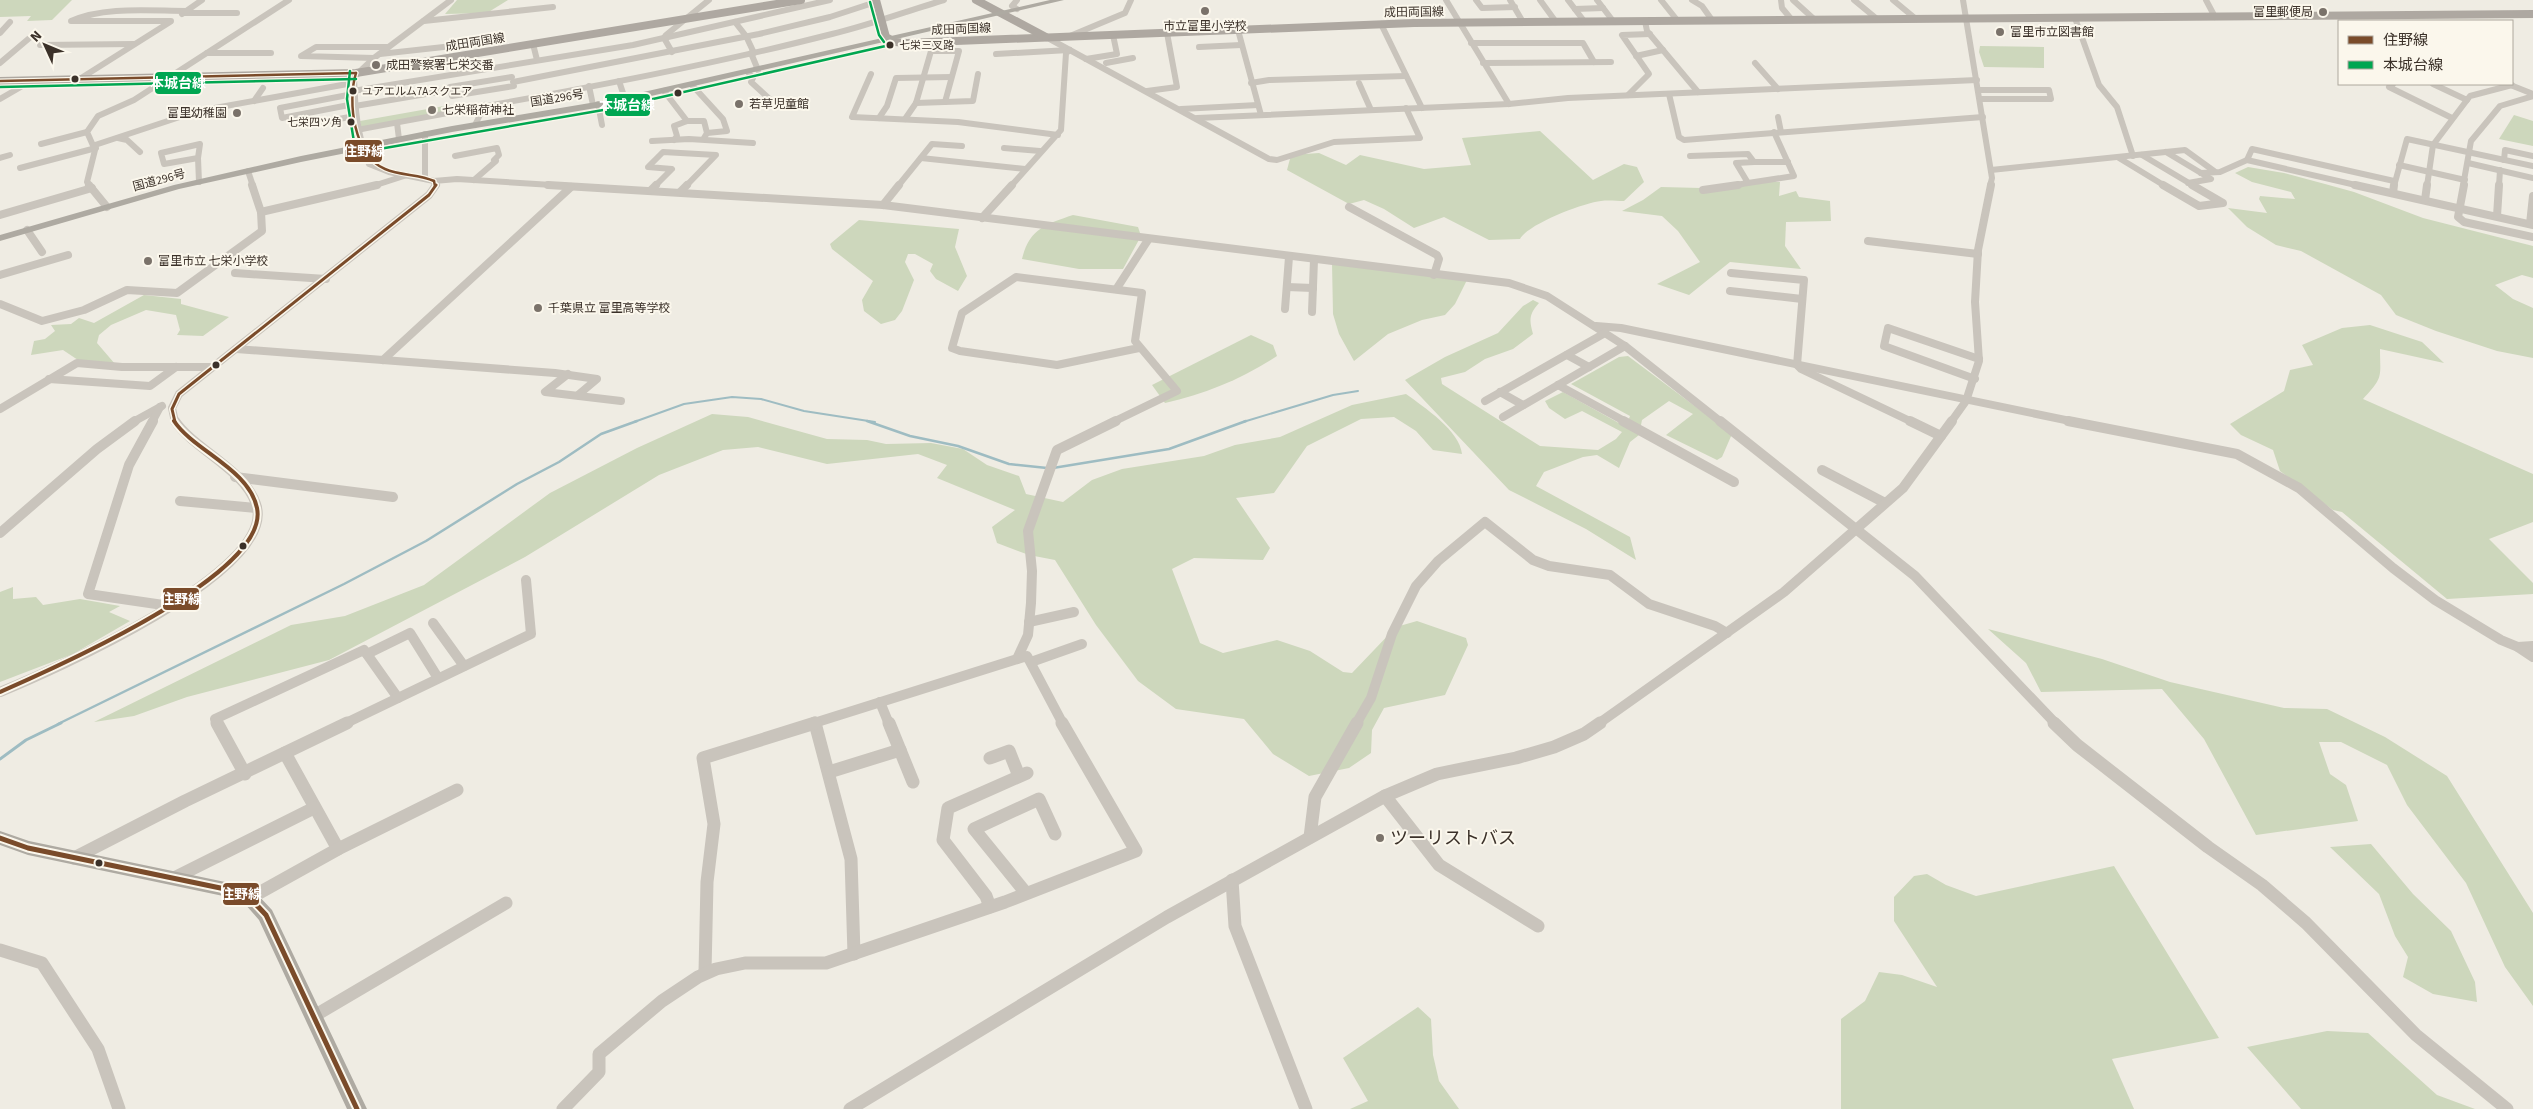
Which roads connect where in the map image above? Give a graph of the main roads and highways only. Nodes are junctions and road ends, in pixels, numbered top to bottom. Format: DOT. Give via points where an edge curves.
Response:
graph roads {
  1 [pos="976,0"];
  2 [pos="1060,0"];
  3 [pos="876,1"];
  4 [pos="777,2"];
  5 [pos="801,2"];
  6 [pos="1002,13"];
  7 [pos="2533,14"];
  8 [pos="1046,37"];
  9 [pos="889,39"];
  10 [pos="0,81"];
  11 [pos="0,238"];
  12 [pos="0,838"];
  13 [pos="357,1109"];
  1 -- 6 [label="main road, 成田両国線"];
  2 -- 6 [label="highway, 国道296号"];
  3 -- 9 [label="main road"];
  4 -- 5 [label="main road, 成田両国線"];
  4 -- 10 [label="main road, 成田両国線" via="356,73"];
  6 -- 8 [label="main road, 成田両国線"];
  6 -- 9 [label="highway, 国道296号"];
  7 -- 8 [label="main road, 成田両国線" via="1459,22"];
  8 -- 9 [label="main road, 成田両国線" via="898,42"];
  9 -- 11 [label="highway, 国道296号" via="664,91 361,146 248,171"];
  12 -- 13 [label="highway" via="28,848 230,890 250,898 266,915"];
}
